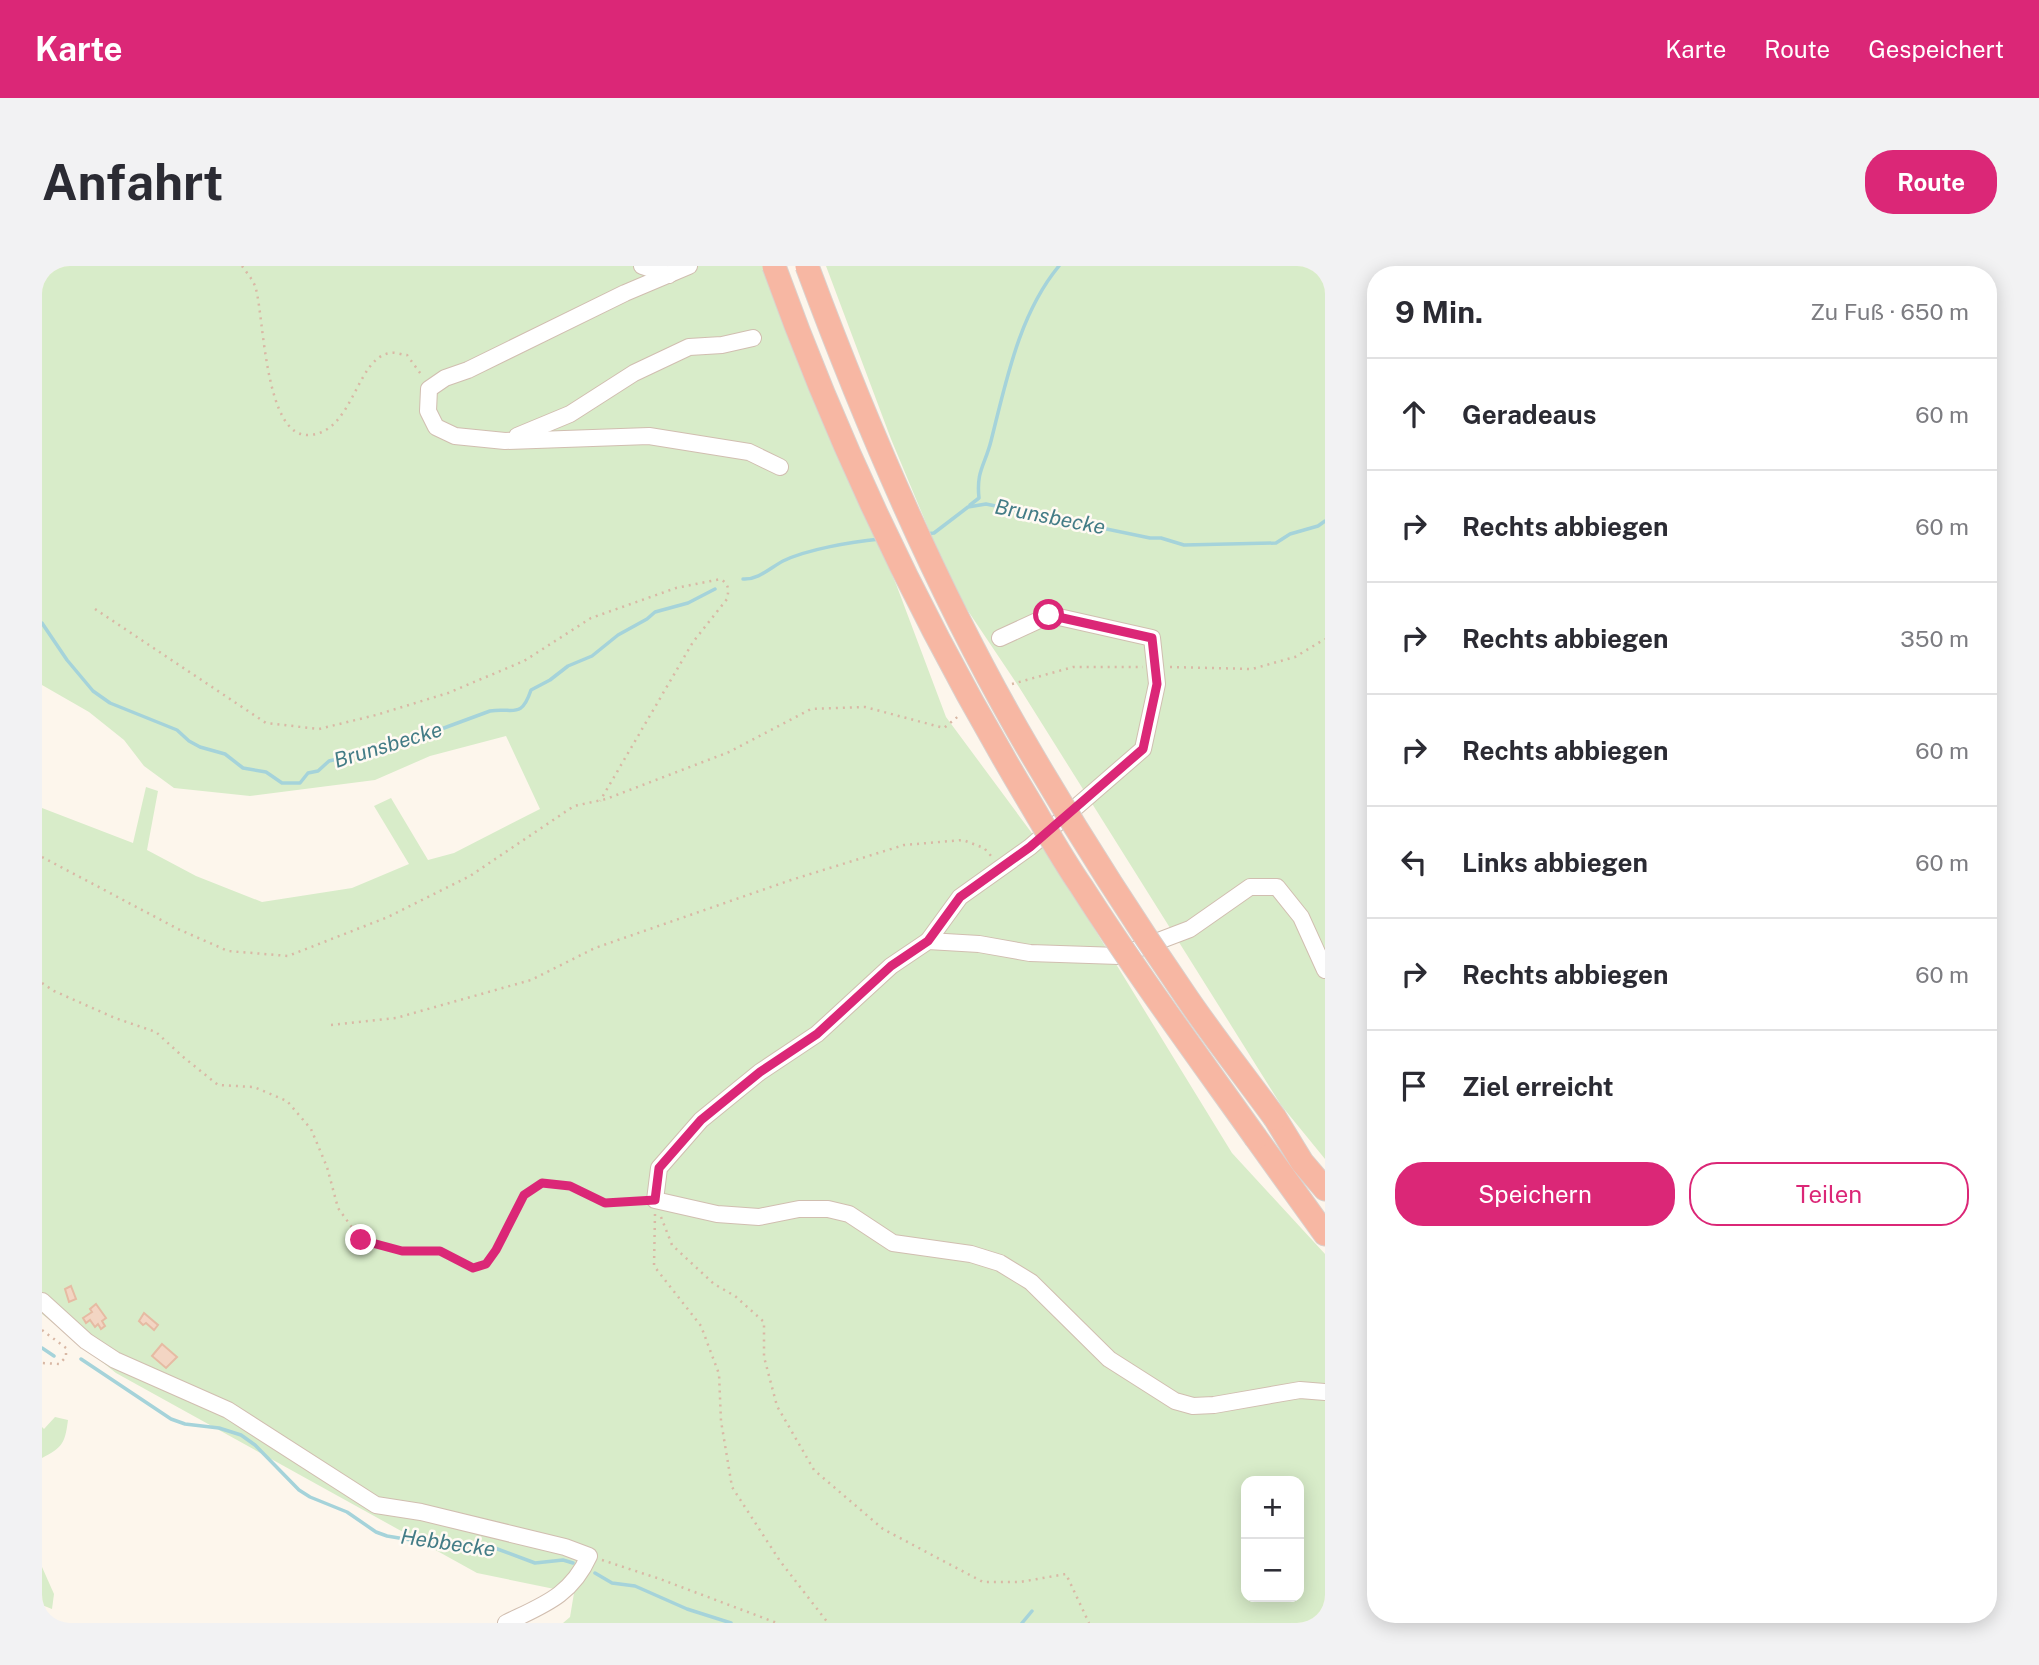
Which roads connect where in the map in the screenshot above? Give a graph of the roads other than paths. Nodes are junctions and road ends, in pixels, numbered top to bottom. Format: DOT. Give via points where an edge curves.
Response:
graph roads {
  1 [pos="642,266"];
  2 [pos="689,266"];
  3 [pos="774,266"];
  4 [pos="807,266"];
  5 [pos="669,275"];
  6 [pos="753,338"];
  7 [pos="505,441"];
  8 [pos="780,467"];
  9 [pos="1000,638"];
  10 [pos="928,941"];
  11 [pos="1325,970"];
  12 [pos="1325,1189"];
  13 [pos="1325,1234"];
  14 [pos="42,1301"];
  15 [pos="1325,1392"];
  16 [pos="506,1623"];
  1 -- 5 [label="street"];
  2 -- 5 [label="street"];
  3 -- 13 [label="highway, bridge" via="853,461 933,631 989,733 1079,884"];
  4 -- 12 [label="highway, bridge" via="891,475 957,617 1016,728 1187,999"];
  5 -- 7 [label="street" via="429,389 428,411 436,426 455,436"];
  6 -- 7 [label="street" via="689,347 634,373 570,414"];
  7 -- 8 [label="street" via="649,436 748,452"];
  9 -- 10 [label="street" via="1049,615 1152,638 1157,684 1143,749 1030,847 960,897"];
  10 -- 11 [label="street" via="1030,953 1119,956 1190,929 1250,887 1277,887 1301,917"];
  10 -- 15 [label="street" via="891,966 817,1034 701,1120 659,1168 655,1200 716,1214 759,1216 828,1209 849,1214 892,1243 971,1254 1000,1263 1031,1282 1109,1359 1175,1401 1214,1405 1290,1391"];
  14 -- 16 [label="street" via="115,1360 228,1410 376,1505 447,1518 589,1556 558,1597"];
}
